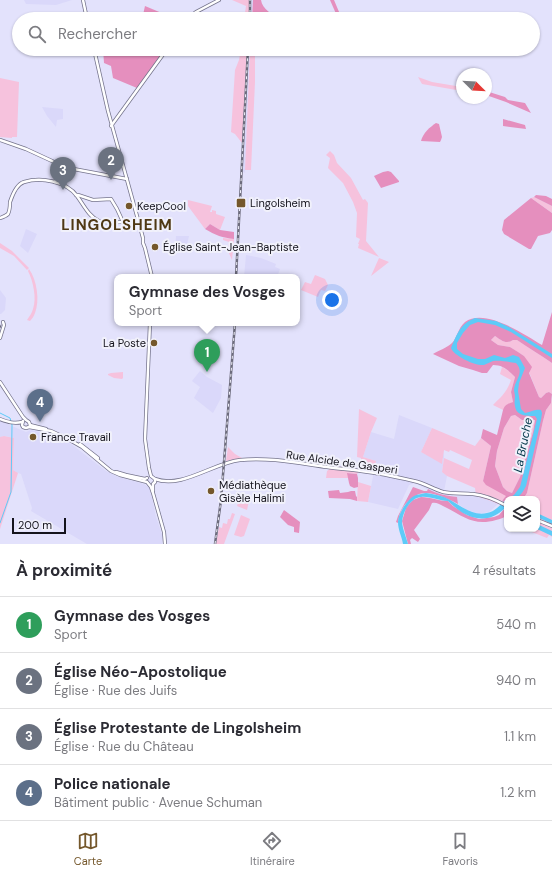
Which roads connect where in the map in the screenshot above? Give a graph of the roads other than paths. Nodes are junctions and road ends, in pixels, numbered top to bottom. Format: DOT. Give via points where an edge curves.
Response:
graph roads {
  1 [pos="83,0"];
  2 [pos="219,0"];
  3 [pos="86,12"];
  4 [pos="196,12"];
  5 [pos="95,56"];
  6 [pos="162,56"];
  7 [pos="112,127"];
  8 [pos="0,140"];
  9 [pos="63,167"];
  10 [pos="127,179"];
  11 [pos="56,182"];
  12 [pos="76,195"];
  13 [pos="0,218"];
  14 [pos="138,220"];
  15 [pos="123,222"];
  16 [pos="151,274"];
  17 [pos="3,322"];
  18 [pos="150,326"];
  19 [pos="0,338"];
  20 [pos="0,382"];
  21 [pos="0,419"];
  22 [pos="23,422"];
  23 [pos="29,426"];
  24 [pos="52,431"];
  25 [pos="149,477"];
  26 [pos="154,482"];
  27 [pos="148,483"];
  28 [pos="153,494"];
  29 [pos="504,504"];
  30 [pos="540,521"];
  31 [pos="552,526"];
  32 [pos="165,544"];
  1 -- 3 [label="main road"];
  2 -- 4 [label="main road"];
  5 -- 7 [label="main road"];
  6 -- 7 [label="main road"];
  7 -- 10 [label="main road"];
  8 -- 9 [label="main road"];
  9 -- 10 [label="main road"];
  9 -- 11 [label="main road"];
  10 -- 14 [label="main road"];
  11 -- 12 [label="main road" via="69,188"];
  11 -- 13 [label="main road" via="21,183 12,198 10,210"];
  12 -- 15 [label="main road" via="95,219 101,222"];
  12 -- 15 [label="main road" via="92,200 111,199"];
  14 -- 15 [label="main road"];
  14 -- 16 [label="main road"];
  17 -- 19 [label="main road"];
  18 -- 25 [label="main road" via="145,439"];
  20 -- 22 [label="main road" via="23,417"];
  21 -- 22 [label="main road" via="17,424"];
  22 -- 23 [label="main road" via="28,421"];
  22 -- 23 [label="main road" via="25,428"];
  23 -- 24 [label="main road"];
  24 -- 25 [label="main road" via="69,437 116,472"];
  24 -- 27 [label="main road, Rue Alcide de Gasperi" via="77,444 111,471"];
  25 -- 26 [label="main road"];
  25 -- 27 [label="main road"];
  26 -- 27 [label="main road, Rue Alcide de Gasperi"];
  26 -- 28 [label="main road"];
  26 -- 29 [label="main road, Rue Alcide de Gasperi" via="185,479 239,460 269,460 384,474 421,483 435,490 475,494"];
  27 -- 28 [label="main road"];
  28 -- 32 [label="main road"];
  30 -- 31 [label="main road"];
}
